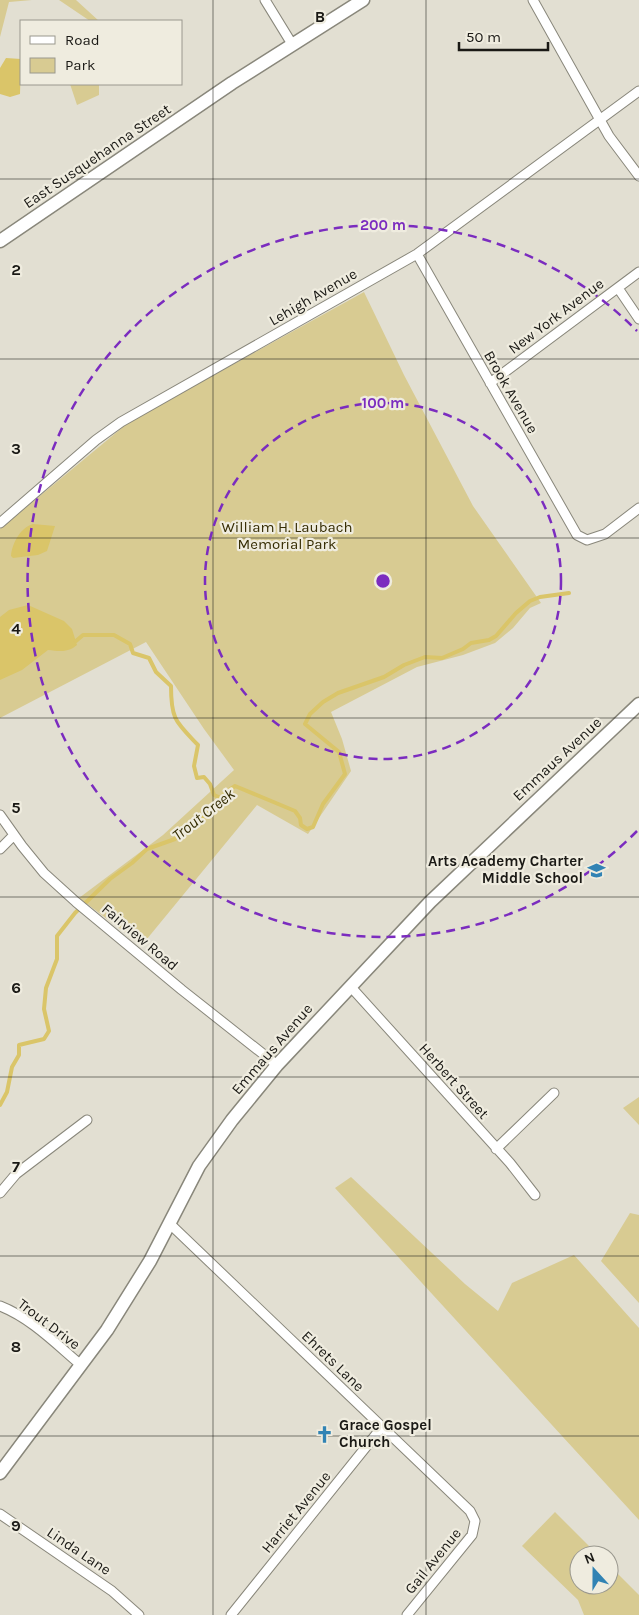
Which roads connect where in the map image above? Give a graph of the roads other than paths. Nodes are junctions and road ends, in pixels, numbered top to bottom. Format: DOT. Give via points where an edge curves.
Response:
graph roads {
  1 [pos="265,0"];
  2 [pos="363,0"];
  3 [pos="533,0"];
  4 [pos="292,44"];
  5 [pos="639,91"];
  6 [pos="600,119"];
  7 [pos="639,176"];
  8 [pos="0,241"];
  9 [pos="417,254"];
  10 [pos="639,272"];
  11 [pos="618,288"];
  12 [pos="639,319"];
  13 [pos="490,383"];
  14 [pos="639,508"];
  15 [pos="0,522"];
  16 [pos="639,704"];
  17 [pos="0,815"];
  18 [pos="14,835"];
  19 [pos="0,849"];
  20 [pos="350,986"];
  21 [pos="277,1065"];
  22 [pos="554,1093"];
  23 [pos="87,1120"];
  24 [pos="496,1149"];
  25 [pos="0,1193"];
  26 [pos="535,1195"];
  27 [pos="169,1223"];
  28 [pos="0,1306"];
  29 [pos="81,1365"];
  30 [pos="382,1427"];
  31 [pos="0,1473"];
  32 [pos="0,1514"];
  33 [pos="474,1521"];
  34 [pos="139,1615"];
  35 [pos="231,1615"];
  36 [pos="407,1615"];
  1 -- 4 [label="street"];
  2 -- 4 [label="main road, East Susquehanna Street"];
  3 -- 6 [label="street"];
  4 -- 8 [label="main road, East Susquehanna Street"];
  5 -- 6 [label="street, Lehigh Avenue"];
  6 -- 7 [label="street"];
  6 -- 9 [label="street, Lehigh Avenue"];
  9 -- 13 [label="street, Brook Avenue"];
  9 -- 15 [label="street, Lehigh Avenue" via="121,422"];
  10 -- 11 [label="street, New York Avenue"];
  11 -- 12 [label="street"];
  11 -- 13 [label="street, New York Avenue"];
  13 -- 14 [label="street, Brook Avenue" via="577,535 587,540 605,534"];
  16 -- 20 [label="main road, Emmaus Avenue" via="430,902"];
  17 -- 18 [label="street, Fairview Road"];
  18 -- 19 [label="street"];
  18 -- 21 [label="street, Fairview Road" via="44,872 76,902"];
  20 -- 21 [label="main road, Emmaus Avenue"];
  20 -- 24 [label="street, Herbert Street"];
  21 -- 27 [label="main road, Emmaus Avenue" via="220,1134"];
  22 -- 24 [label="street"];
  23 -- 25 [label="street" via="16,1174"];
  24 -- 26 [label="street, Herbert Street"];
  27 -- 29 [label="main road, Emmaus Avenue" via="150,1261"];
  27 -- 30 [label="street, Ehrets Lane"];
  28 -- 29 [label="street, Trout Drive" via="39,1330"];
  29 -- 31 [label="main road, Emmaus Avenue"];
  30 -- 33 [label="street, Ehrets Lane" via="470,1511"];
  30 -- 35 [label="street, Harriet Avenue"];
  32 -- 34 [label="street, Linda Lane" via="112,1591"];
  33 -- 36 [label="street, Gail Avenue" via="472,1535"];
}
